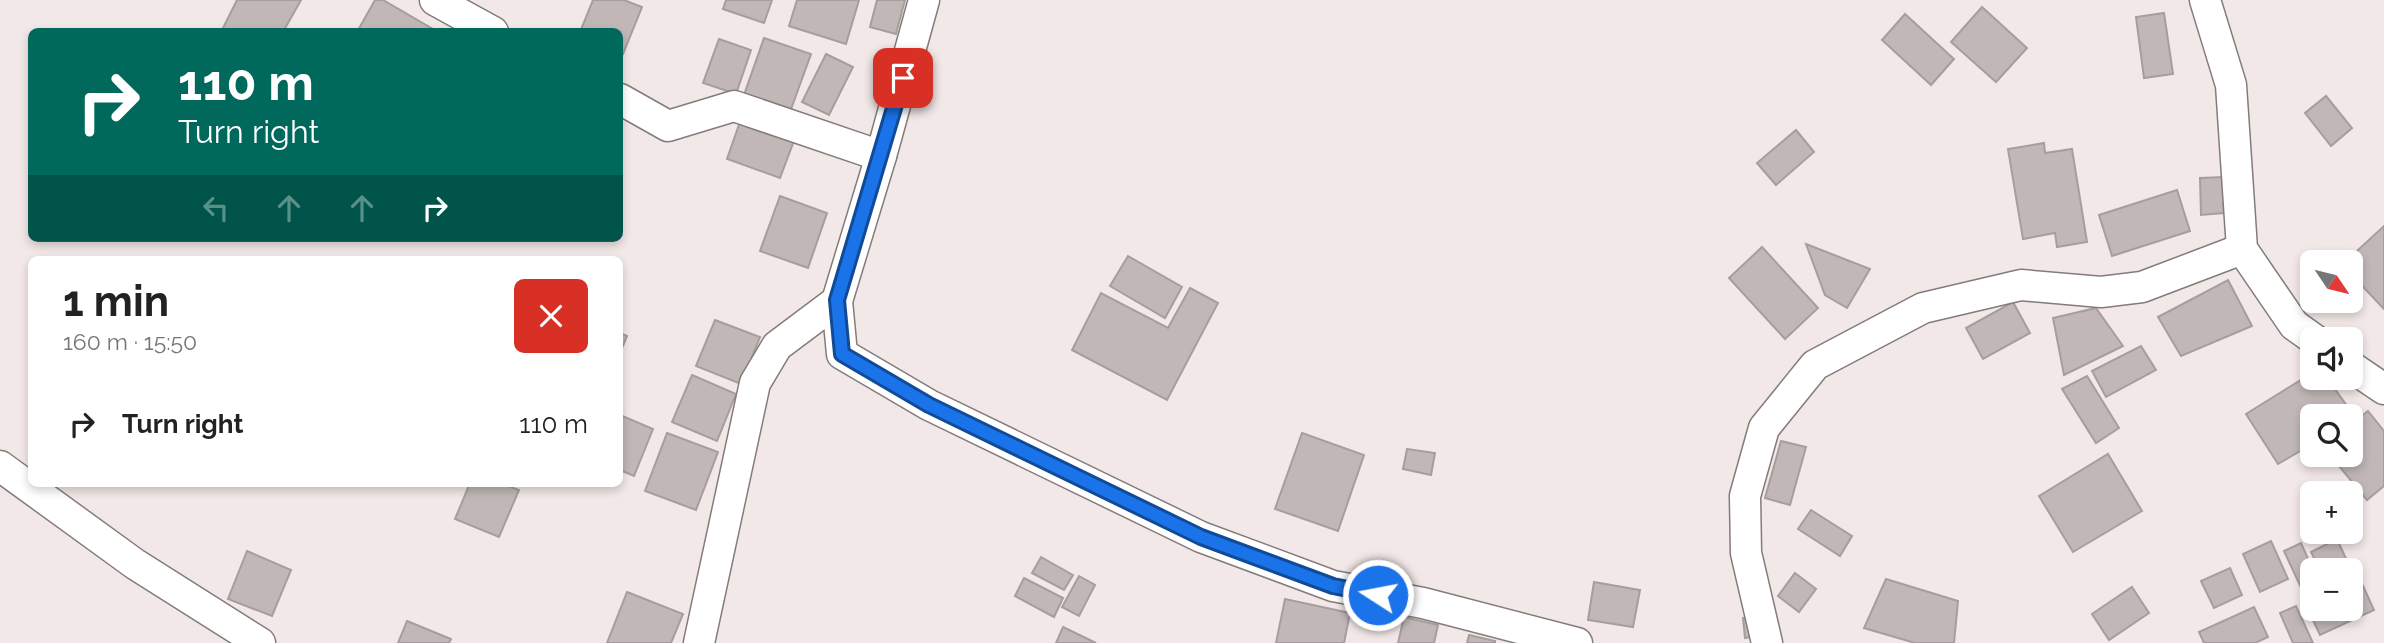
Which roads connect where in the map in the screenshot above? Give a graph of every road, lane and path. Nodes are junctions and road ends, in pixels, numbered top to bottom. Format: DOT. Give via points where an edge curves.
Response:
graph roads {
  1 [pos="435,0"];
  2 [pos="924,0"];
  3 [pos="2205,0"];
  4 [pos="486,28"];
  5 [pos="623,101"];
  6 [pos="881,156"];
  7 [pos="2242,249"];
  8 [pos="837,300"];
  9 [pos="2300,329"];
  10 [pos="2363,375"];
  11 [pos="2384,389"];
  12 [pos="0,466"];
  13 [pos="28,486"];
  14 [pos="29,487"];
  15 [pos="260,643"];
  16 [pos="699,643"];
  17 [pos="1577,643"];
  18 [pos="1767,643"];
  1 -- 4 [label="street"];
  2 -- 6 [label="street"];
  3 -- 7 [label="street" via="2231,85"];
  5 -- 6 [label="street" via="668,126 734,106"];
  6 -- 8 [label="street"];
  7 -- 9 [label="street"];
  7 -- 18 [label="street" via="2142,287 2101,292 2021,285 1923,308 1815,365 1764,428 1745,496 1746,553"];
  8 -- 16 [label="street" via="777,346 755,383"];
  8 -- 17 [label="street" via="842,354 929,405 1201,537 1333,586 1423,603"];
  10 -- 11 [label="street"];
  12 -- 13 [label="street"];
  14 -- 15 [label="street" via="135,564"];
}
